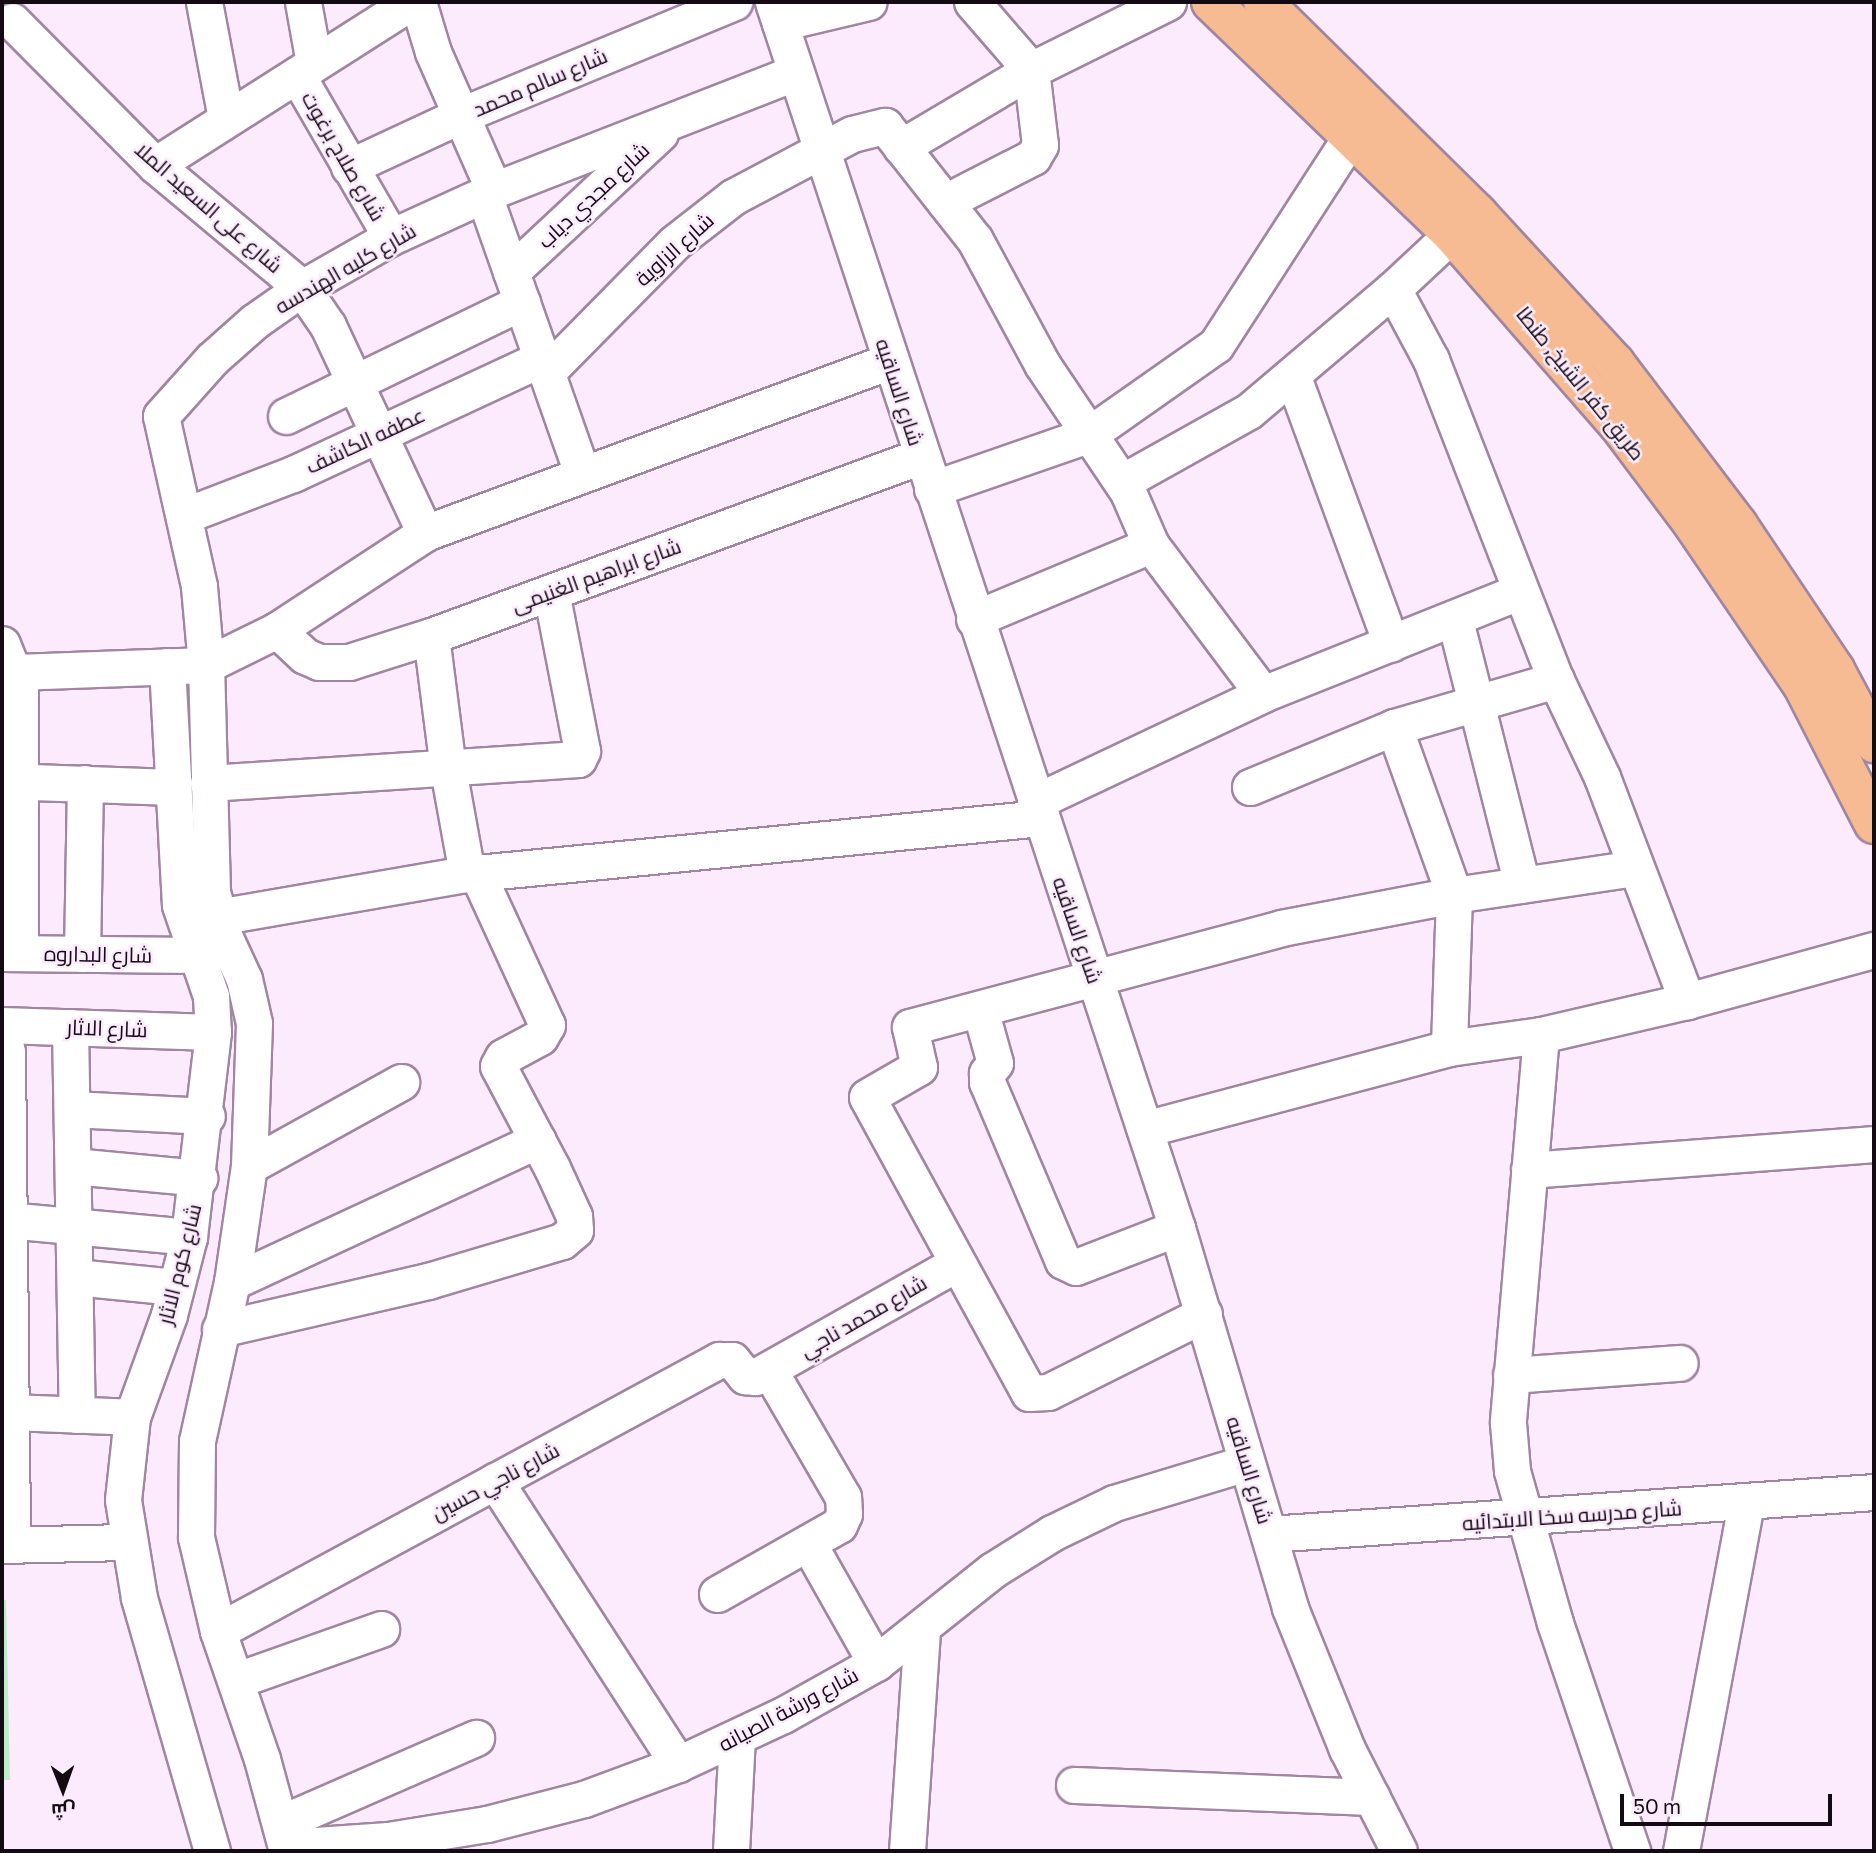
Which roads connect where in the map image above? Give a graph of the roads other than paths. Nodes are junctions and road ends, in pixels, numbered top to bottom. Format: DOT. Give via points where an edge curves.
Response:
graph roads {
  1 [pos="204,2"];
  2 [pos="303,2"];
  3 [pos="411,2"];
  4 [pos="418,2"];
  5 [pos="734,2"];
  6 [pos="869,2"];
  7 [pos="972,2"];
  8 [pos="1168,2"];
  9 [pos="1211,2"];
  10 [pos="1262,2"];
  11 [pos="777,13"];
  12 [pos="14,18"];
  13 [pos="305,69"];
  14 [pos="1031,70"];
  15 [pos="796,72"];
  16 [pos="459,116"];
  17 [pos="226,118"];
  18 [pos="676,118"];
  19 [pos="1352,135"];
  20 [pos="901,146"];
  21 [pos="822,151"];
  22 [pos="155,165"];
  23 [pos="349,167"];
  24 [pos="489,192"];
  25 [pos="945,202"];
  26 [pos="1452,234"];
  27 [pos="391,237"];
  28 [pos="516,287"];
  29 [pos="302,288"];
  30 [pos="1393,289"];
  31 [pos="890,360"];
  32 [pos="544,366"];
  33 [pos="1293,377"];
  34 [pos="355,383"];
  35 [pos="286,416"];
  36 [pos="379,434"];
  37 [pos="1088,435"];
  38 [pos="921,456"];
  39 [pos="582,473"];
  40 [pos="1122,482"];
  41 [pos="932,489"];
  42 [pos="186,515"];
  43 [pos="425,533"];
  44 [pos="1151,545"];
  45 [pos="1520,591"];
  46 [pos="551,592"];
  47 [pos="974,619"];
  48 [pos="1455,620"];
  49 [pos="277,630"];
  50 [pos="431,636"];
  51 [pos="1391,643"];
  52 [pos="9,658"];
  53 [pos="206,665"];
  54 [pos="167,666"];
  55 [pos="1556,680"];
  56 [pos="1263,694"];
  57 [pos="1475,703"];
  58 [pos="1394,727"];
  59 [pos="1874,743"];
  60 [pos="447,769"];
  61 [pos="85,783"];
  62 [pos="208,783"];
  63 [pos="173,787"];
  64 [pos="1250,787"];
  65 [pos="13,788"];
  66 [pos="1038,810"];
  67 [pos="1874,824"];
  68 [pos="1635,868"];
  69 [pos="472,873"];
  70 [pos="1522,885"];
  71 [pos="1454,895"];
  72 [pos="217,917"];
  73 [pos="1874,950"];
  74 [pos="11,953"];
  75 [pos="82,954"];
  76 [pos="195,955"];
  77 [pos="1095,980"];
  78 [pos="1687,1001"];
  79 [pos="981,1009"];
  80 [pos="2,1027"];
  81 [pos="70,1027"];
  82 [pos="213,1032"];
  83 [pos="1541,1035"];
  84 [pos="1449,1048"];
  85 [pos="401,1082"];
  86 [pos="72,1109"];
  87 [pos="207,1116"];
  88 [pos="1145,1129"];
  89 [pos="538,1140"];
  90 [pos="1874,1144"];
  91 [pos="73,1166"];
  92 [pos="249,1166"];
  93 [pos="1529,1170"];
  94 [pos="199,1178"];
  95 [pos="7,1220"];
  96 [pos="74,1226"];
  97 [pos="1177,1228"];
  98 [pos="189,1237"];
  99 [pos="957,1263"];
  100 [pos="75,1277"];
  101 [pos="232,1282"];
  102 [pos="177,1287"];
  103 [pos="1204,1314"];
  104 [pos="220,1329"];
  105 [pos="1680,1363"];
  106 [pos="769,1370"];
  107 [pos="1511,1375"];
  108 [pos="10,1412"];
  109 [pos="77,1415"];
  110 [pos="132,1417"];
  111 [pos="1246,1464"];
  112 [pos="495,1481"];
  113 [pos="1874,1493"];
  114 [pos="1746,1504"];
  115 [pos="1525,1519"];
  116 [pos="1269,1534"];
  117 [pos="128,1542"];
  118 [pos="808,1543"];
  119 [pos="7,1545"];
  120 [pos="717,1594"];
  121 [pos="382,1629"];
  122 [pos="922,1629"];
  123 [pos="218,1631"];
  124 [pos="876,1663"];
  125 [pos="237,1680"];
  126 [pos="476,1738"];
  127 [pos="737,1738"];
  128 [pos="678,1764"];
  129 [pos="1073,1785"];
  130 [pos="1372,1797"];
  131 [pos="285,1840"];
  132 [pos="212,1851"];
  133 [pos="731,1851"];
  134 [pos="907,1851"];
  135 [pos="1399,1851"];
  136 [pos="1632,1851"];
  137 [pos="1681,1851"];
  1 -- 17 [label="street"];
  2 -- 13 [label="street, شارع صلاح برغوت"];
  3 -- 13 [label="street"];
  4 -- 16 [label="street"];
  5 -- 16 [label="street, شارع سالم محمد"];
  6 -- 11 [label="street"];
  7 -- 14 [label="street"];
  8 -- 14 [label="street"];
  9 -- 19 [label="main road, طريق كفر الشيخ, طنطا"];
  10 -- 59 [label="main road, طريق كفر الشيخ, طنطا" via="1477,213 1615,363 1746,536 1835,670"];
  11 -- 15 [label="street, شارع الساقيه"];
  12 -- 22 [label="street, شارع على السعيد الملا"];
  13 -- 17 [label="street"];
  13 -- 23 [label="street, شارع صلاح برغوت"];
  14 -- 20 [label="street"];
  14 -- 25 [label="street" via="1040,141 1037,154"];
  15 -- 18 [label="street, شارع كليه الهندسه"];
  15 -- 21 [label="street, شارع الساقيه"];
  16 -- 23 [label="street, شارع سالم محمد"];
  16 -- 24 [label="street"];
  17 -- 22 [label="street"];
  18 -- 24 [label="street, شارع كليه الهندسه"];
  18 -- 28 [label="street, شارع مجدي دياب"];
  19 -- 26 [label="main road, طريق كفر الشيخ, طنطا"];
  19 -- 37 [label="street" via="1216,345"];
  20 -- 21 [label="street, شارع الزاوية" via="881,126"];
  20 -- 25 [label="street"];
  21 -- 31 [label="street, شارع الساقيه"];
  21 -- 32 [label="street, شارع الزاوية" via="733,197 674,243"];
  22 -- 29 [label="street, شارع على السعيد الملا"];
  23 -- 27 [label="street, شارع صلاح برغوت"];
  24 -- 27 [label="street, شارع كليه الهندسه"];
  24 -- 28 [label="street"];
  25 -- 37 [label="street" via="975,240 1042,363"];
  26 -- 30 [label="street"];
  26 -- 67 [label="main road, طريق كفر الشيخ, طنطا" via="1545,337 1693,524 1803,686"];
  27 -- 29 [label="street, شارع كليه الهندسه"];
  28 -- 32 [label="street"];
  28 -- 34 [label="street, شارع مجدي دياب"];
  29 -- 34 [label="street, شارع على السعيد الملا" via="328,326"];
  29 -- 42 [label="street, شارع كليه الهندسه" via="212,359 166,407 162,436"];
  30 -- 33 [label="street"];
  30 -- 45 [label="street" via="1431,360"];
  31 -- 38 [label="street, شارع الساقيه"];
  31 -- 39 [label="street"];
  32 -- 36 [label="street, عطفه الكاشف"];
  32 -- 39 [label="street"];
  33 -- 40 [label="street" via="1222,428"];
  33 -- 51 [label="street"];
  34 -- 35 [label="street, شارع مجدي دياب"];
  34 -- 36 [label="street, شارع على السعيد الملا"];
  36 -- 42 [label="street, عطفه الكاشف" via="281,479"];
  36 -- 43 [label="street, شارع على السعيد الملا"];
  37 -- 40 [label="street"];
  37 -- 41 [label="street"];
  38 -- 41 [label="street, شارع الساقيه"];
  38 -- 46 [label="street, شارع ابراهيم الغنيمى"];
  39 -- 43 [label="street"];
  40 -- 44 [label="street"];
  41 -- 47 [label="street, شارع الساقيه"];
  42 -- 53 [label="street, شارع كليه الهندسه"];
  43 -- 49 [label="street"];
  44 -- 47 [label="street"];
  44 -- 56 [label="street"];
  45 -- 48 [label="street"];
  45 -- 55 [label="street"];
  46 -- 50 [label="street, شارع ابراهيم الغنيمى"];
  46 -- 60 [label="street" via="582,751 570,761"];
  47 -- 66 [label="street, شارع الساقيه"];
  48 -- 51 [label="street"];
  48 -- 57 [label="street"];
  49 -- 50 [label="street, شارع ابراهيم الغنيمى" via="305,656 334,664"];
  49 -- 53 [label="street"];
  50 -- 60 [label="street"];
  51 -- 56 [label="street"];
  52 -- 54 [label="street"];
  52 -- 65 [label="street"];
  53 -- 54 [label="street"];
  53 -- 62 [label="street"];
  54 -- 63 [label="street, شارع كوم الاثار"];
  55 -- 57 [label="street"];
  55 -- 68 [label="street" via="1602,777"];
  56 -- 66 [label="street"];
  57 -- 58 [label="street"];
  57 -- 70 [label="street"];
  58 -- 64 [label="street"];
  58 -- 71 [label="street"];
  60 -- 62 [label="street"];
  60 -- 69 [label="street"];
  61 -- 63 [label="street"];
  61 -- 65 [label="street"];
  61 -- 75 [label="street"];
  62 -- 72 [label="street" via="210,866"];
  63 -- 76 [label="street, شارع كوم الاثار" via="180,905"];
  65 -- 74 [label="street"];
  66 -- 69 [label="street"];
  66 -- 77 [label="street, شارع الساقيه"];
  68 -- 70 [label="street"];
  68 -- 78 [label="street"];
  69 -- 72 [label="street"];
  69 -- 89 [label="street" via="547,1026 540,1037 503,1057 498,1066"];
  70 -- 71 [label="street"];
  71 -- 77 [label="street" via="1281,928"];
  71 -- 84 [label="street"];
  72 -- 92 [label="street" via="244,979 254,1023"];
  73 -- 78 [label="street"];
  74 -- 75 [label="street, شارع البداروه"];
  75 -- 76 [label="street, شارع البداروه"];
  76 -- 82 [label="street, شارع كوم الاثار" via="211,996"];
  77 -- 79 [label="street"];
  77 -- 88 [label="street, شارع الساقيه"];
  78 -- 83 [label="street"];
  79 -- 97 [label="street" via="995,1063 987,1073 987,1083 1063,1261 1076,1267"];
  79 -- 99 [label="street" via="910,1027 919,1067 867,1095"];
  80 -- 81 [label="street, شارع الاثار"];
  80 -- 95 [label="street"];
  81 -- 82 [label="street, شارع الاثار"];
  81 -- 86 [label="street"];
  82 -- 87 [label="street, شارع كوم الاثار"];
  83 -- 84 [label="street"];
  83 -- 93 [label="street"];
  84 -- 88 [label="street"];
  85 -- 92 [label="street"];
  86 -- 87 [label="street"];
  86 -- 91 [label="street"];
  87 -- 94 [label="street, شارع كوم الاثار"];
  88 -- 97 [label="street, شارع الساقيه"];
  89 -- 101 [label="street"];
  89 -- 104 [label="street" via="574,1216 575,1230 567,1239 428,1281"];
  90 -- 93 [label="street"];
  91 -- 94 [label="street"];
  91 -- 96 [label="street"];
  92 -- 101 [label="street"];
  93 -- 107 [label="street"];
  94 -- 98 [label="street, شارع كوم الاثار"];
  95 -- 96 [label="street"];
  95 -- 108 [label="street"];
  96 -- 98 [label="street"];
  96 -- 100 [label="street"];
  97 -- 103 [label="street, شارع الساقيه"];
  98 -- 102 [label="street, شارع كوم الاثار"];
  99 -- 103 [label="street" via="1022,1385 1038,1395"];
  99 -- 106 [label="street, شارع محمد ناجي"];
  100 -- 102 [label="street"];
  100 -- 109 [label="street"];
  101 -- 104 [label="street"];
  102 -- 110 [label="street, شارع كوم الاثار"];
  103 -- 111 [label="street, شارع الساقيه"];
  104 -- 123 [label="street" via="197,1441 194,1488 196,1537"];
  105 -- 107 [label="street"];
  106 -- 112 [label="street, شارع ناجي حسين" via="750,1378 724,1358"];
  106 -- 118 [label="street" via="846,1505 839,1525"];
  107 -- 115 [label="street" via="1512,1471"];
  108 -- 109 [label="street"];
  108 -- 119 [label="street"];
  109 -- 110 [label="street"];
  110 -- 117 [label="street, شارع كوم الاثار" via="124,1472"];
  111 -- 116 [label="street, شارع الساقيه"];
  111 -- 122 [label="street, شارع ورشة الصيانه" via="1114,1503 1052,1534 993,1570"];
  112 -- 123 [label="street, شارع ناجي حسين"];
  112 -- 128 [label="street"];
  113 -- 114 [label="street, شارع مدرسه سخا الابتدائيه"];
  114 -- 115 [label="street, شارع مدرسه سخا الابتدائيه"];
  114 -- 137 [label="street"];
  115 -- 116 [label="street, شارع مدرسه سخا الابتدائيه"];
  115 -- 136 [label="street" via="1587,1726"];
  116 -- 130 [label="street, شارع الساقيه" via="1317,1679"];
  117 -- 119 [label="street"];
  117 -- 132 [label="street, شارع كوم الاثار" via="139,1598"];
  118 -- 120 [label="street"];
  118 -- 124 [label="street"];
  121 -- 125 [label="street"];
  122 -- 124 [label="street, شارع ورشة الصيانه"];
  122 -- 134 [label="street"];
  123 -- 125 [label="street"];
  124 -- 127 [label="street, شارع ورشة الصيانه"];
  125 -- 131 [label="street"];
  126 -- 131 [label="street"];
  127 -- 128 [label="street, شارع ورشة الصيانه"];
  127 -- 133 [label="street"];
  128 -- 131 [label="street, شارع ورشة الصيانه" via="584,1799 487,1824 388,1840"];
  129 -- 130 [label="street"];
  130 -- 135 [label="street, شارع الساقيه"];
}
